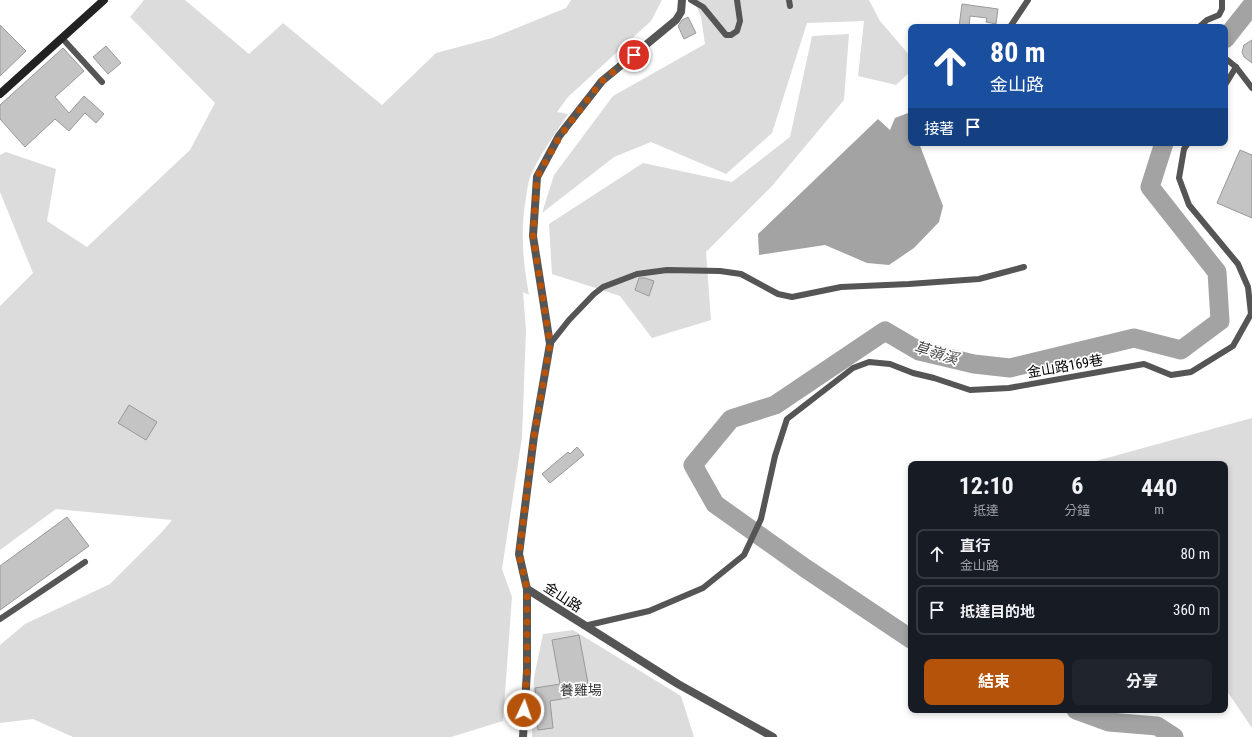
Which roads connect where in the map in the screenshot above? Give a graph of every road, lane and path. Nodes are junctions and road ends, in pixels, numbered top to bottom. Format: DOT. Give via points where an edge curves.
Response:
graph roads {
  1 [pos="104,0"];
  2 [pos="682,0"];
  3 [pos="691,0"];
  4 [pos="737,0"];
  5 [pos="1028,0"];
  6 [pos="1222,0"];
  7 [pos="1012,24"];
  8 [pos="1202,24"];
  9 [pos="62,38"];
  10 [pos="1228,60"];
  11 [pos="1236,67"];
  12 [pos="1228,80"];
  13 [pos="102,82"];
  14 [pos="1252,88"];
  15 [pos="0,94"];
  16 [pos="1186,146"];
  17 [pos="1024,267"];
  18 [pos="550,344"];
  19 [pos="85,562"];
  20 [pos="527,589"];
  21 [pos="0,619"];
  22 [pos="584,626"];
  23 [pos="523,737"];
  24 [pos="773,737"];
  1 -- 9 [label="street"];
  2 -- 18 [label="street, 金山路" via="682,12 676,20 602,81 560,136 537,177 533,236"];
  3 -- 4 [label="lane" via="703,8 726,35 737,31 740,21"];
  5 -- 7 [label="lane"];
  6 -- 8 [label="lane" via="1219,15"];
  9 -- 13 [label="lane"];
  9 -- 15 [label="street"];
  10 -- 11 [label="lane"];
  11 -- 12 [label="lane"];
  11 -- 14 [label="lane"];
  16 -- 22 [label="lane, 金山路169巷" via="1179,178 1189,205 1238,264 1248,287 1251,314 1233,346 1191,372 1171,375 1144,364 1009,388 970,390 890,364 869,362 853,368 787,419 775,456 761,519 744,555 703,588 649,611"];
  17 -- 18 [label="lane" via="979,279 841,287 792,297 778,294 741,274 667,270 637,274 603,287 594,294"];
  18 -- 20 [label="street, 金山路" via="534,436 519,554"];
  19 -- 21 [label="lane"];
  20 -- 22 [label="street, 金山路"];
  20 -- 23 [label="street" via="527,671"];
  22 -- 24 [label="street, 金山路" via="678,684"];
}
